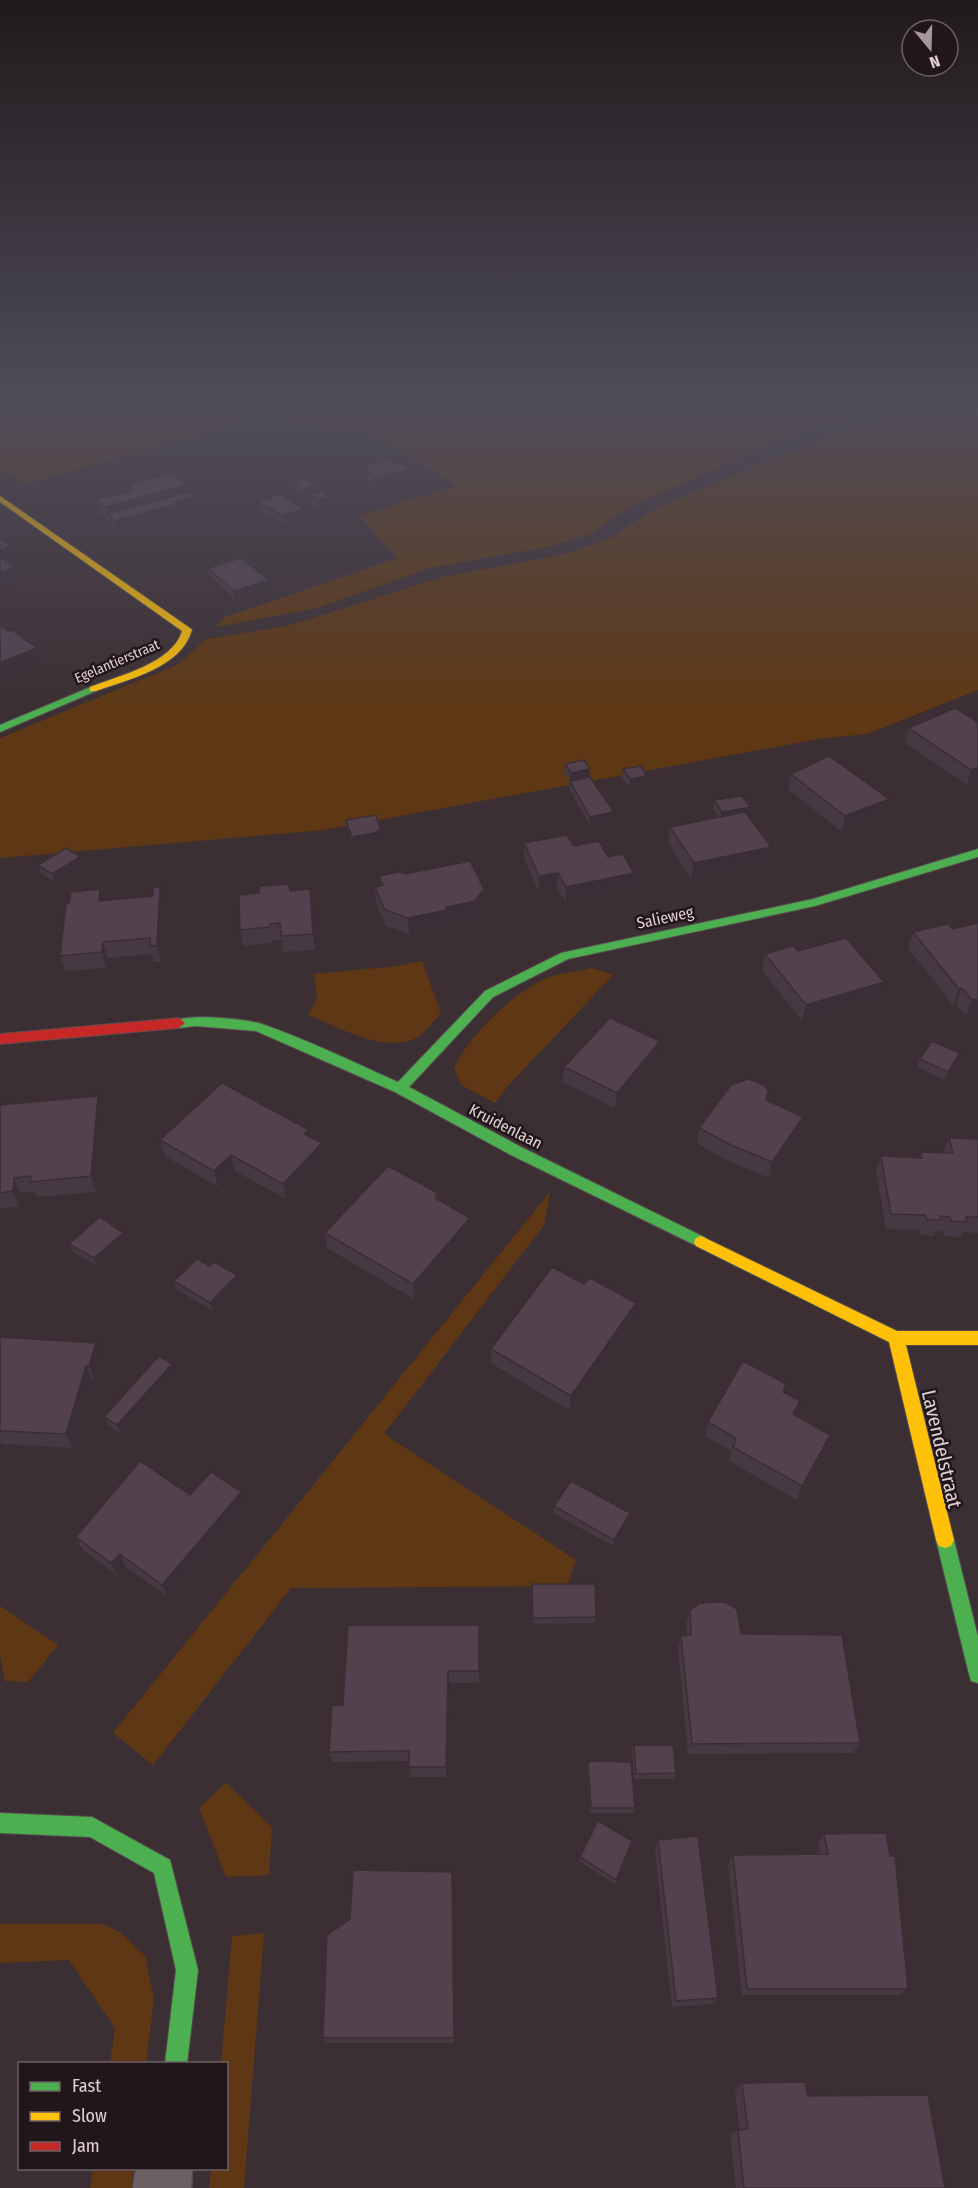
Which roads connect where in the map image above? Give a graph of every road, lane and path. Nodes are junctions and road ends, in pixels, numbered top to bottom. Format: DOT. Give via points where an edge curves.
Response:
graph roads {
  1 [pos="10,505"];
  2 [pos="0,729"];
  3 [pos="978,853"];
  4 [pos="0,1039"];
  5 [pos="400,1088"];
  6 [pos="896,1338"];
  7 [pos="978,1338"];
  8 [pos="978,1674"];
  9 [pos="0,1823"];
  10 [pos="176,2062"];
  11 [pos="164,2170"];
  12 [pos="162,2188"];
  1 -- 2 [label="street, Egelantierstraat" via="187,630 188,638 172,656"];
  3 -- 5 [label="street, Salieweg" via="815,902 565,956 489,993"];
  4 -- 5 [label="street, Kruidenlaan" via="196,1021 258,1027"];
  5 -- 6 [label="street, Kruidenlaan" via="516,1150"];
  6 -- 7 [label="street, Kruidenlaan"];
  6 -- 8 [label="street, Lavendelstraat"];
  9 -- 10 [label="street" via="92,1827 163,1867 187,1970"];
  11 -- 12 [label="street"];
}
